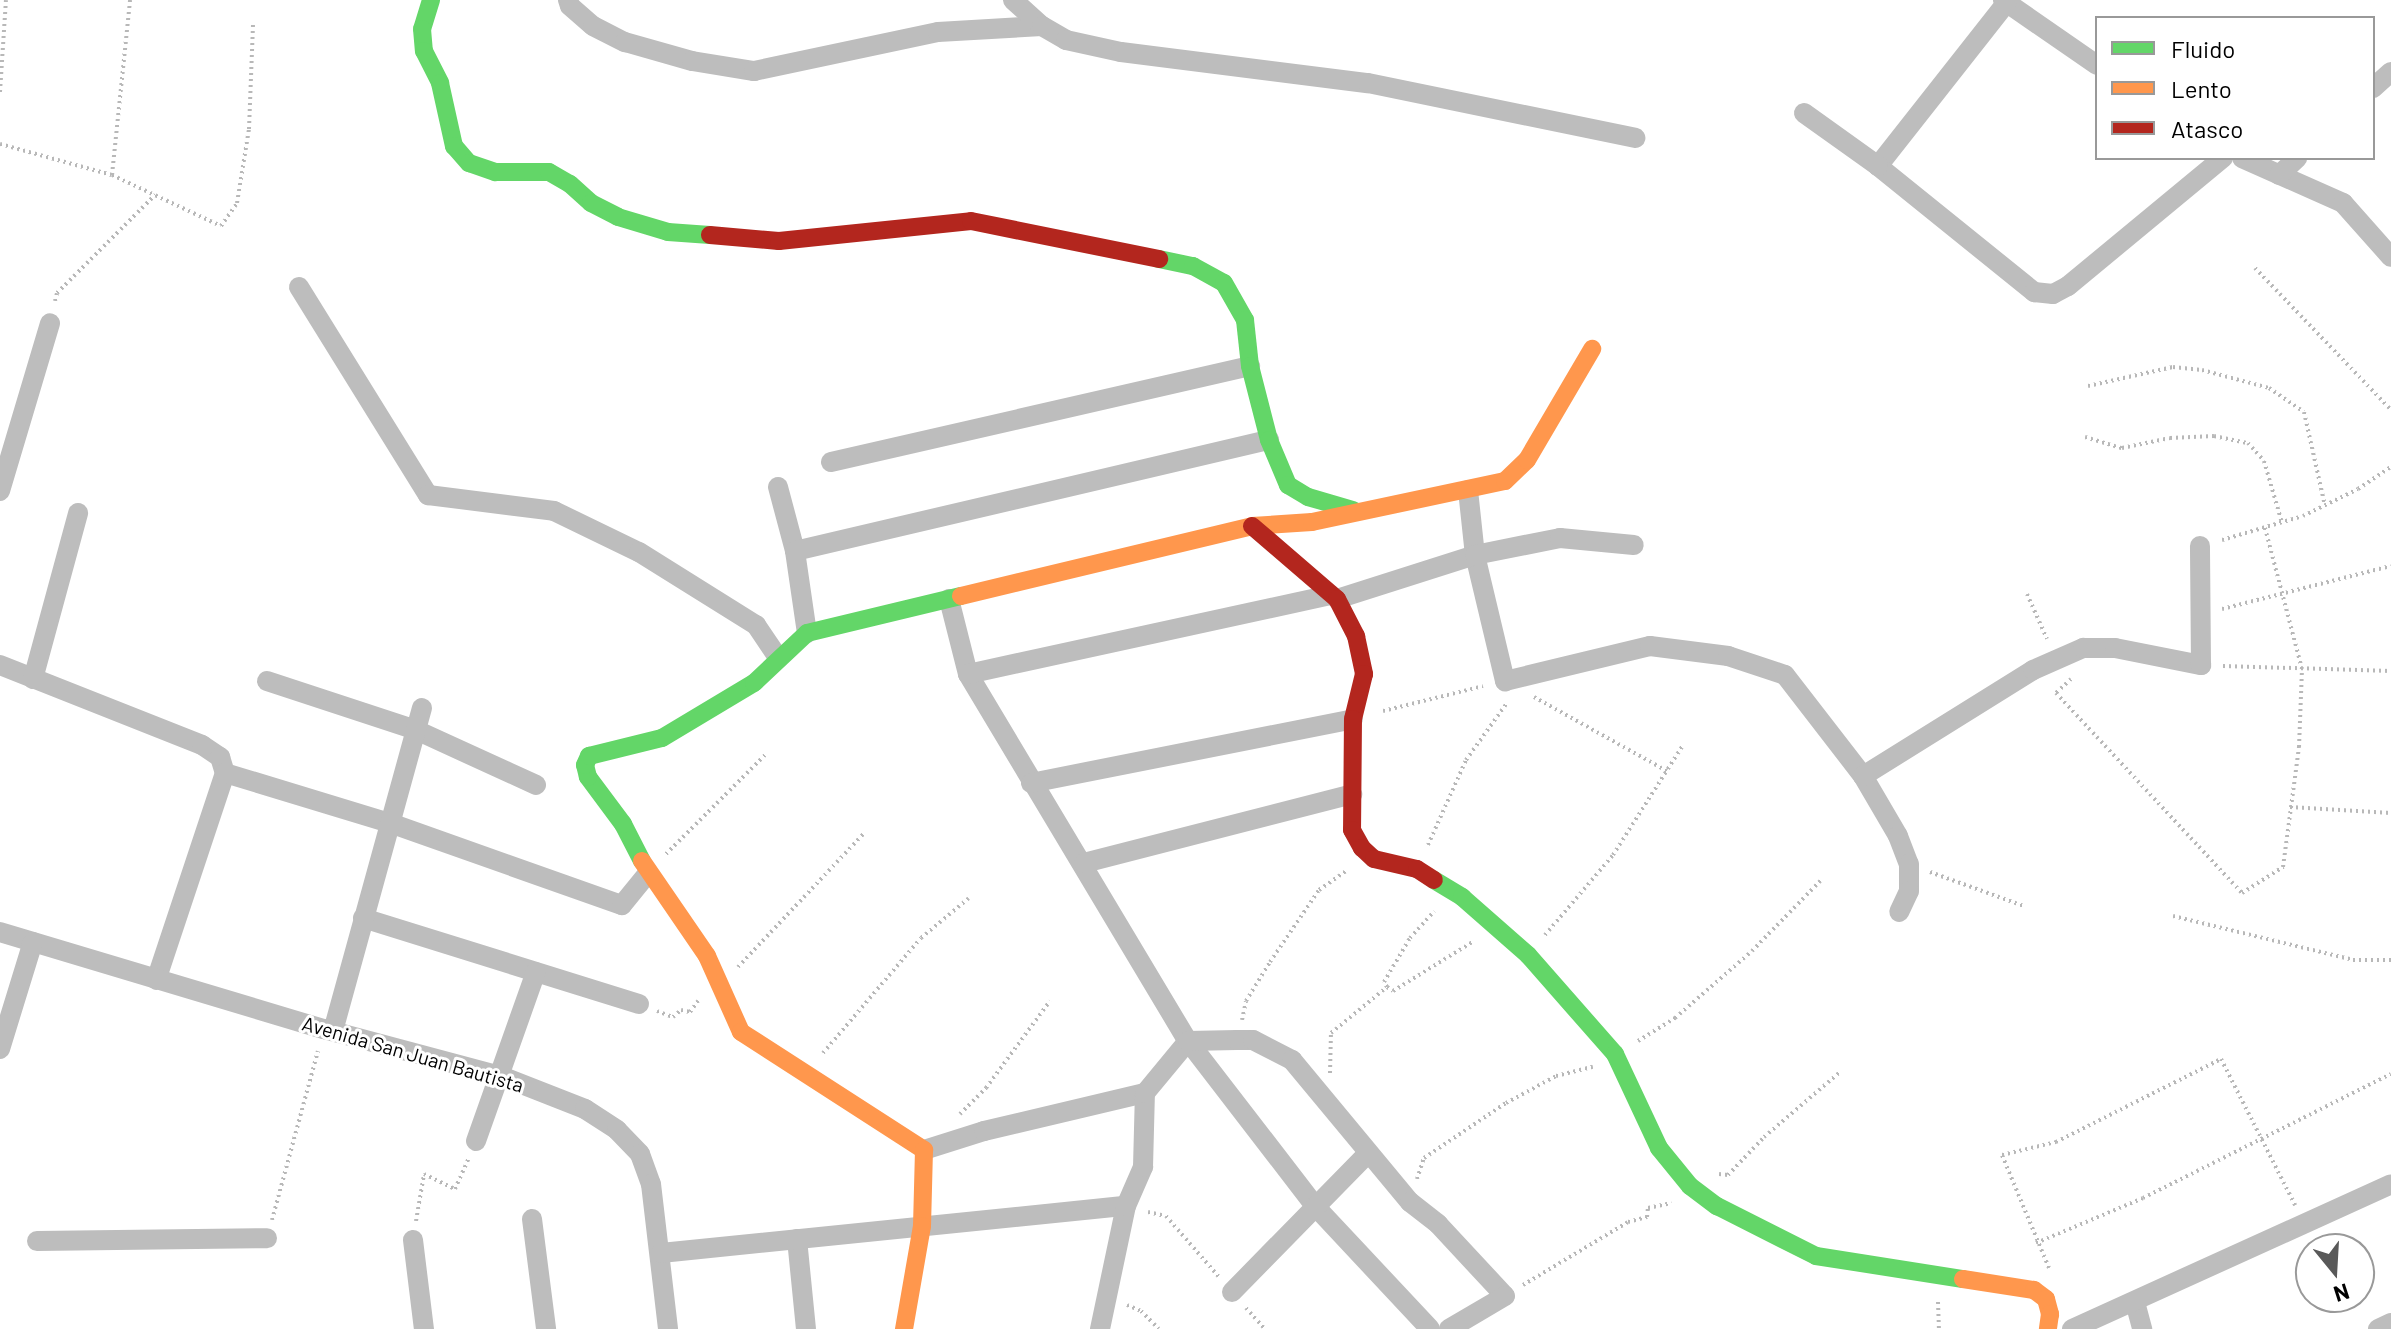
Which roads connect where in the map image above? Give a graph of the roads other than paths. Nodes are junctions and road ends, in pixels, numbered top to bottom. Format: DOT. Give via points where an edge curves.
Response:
graph roads {
  1 [pos="431,0"];
  2 [pos="568,0"];
  3 [pos="1013,0"];
  4 [pos="2005,1"];
  5 [pos="1042,26"];
  6 [pos="2095,64"];
  7 [pos="2391,73"];
  8 [pos="2375,86"];
  9 [pos="1804,113"];
  10 [pos="1635,138"];
  11 [pos="2221,160"];
  12 [pos="2246,160"];
  13 [pos="2295,160"];
  14 [pos="1878,166"];
  15 [pos="2279,175"];
  16 [pos="2391,257"];
  17 [pos="299,287"];
  18 [pos="50,323"];
  19 [pos="1592,349"];
  20 [pos="1250,366"];
  21 [pos="1269,440"];
  22 [pos="831,462"];
  23 [pos="778,487"];
  24 [pos="1468,490"];
  25 [pos="0,491"];
  26 [pos="1358,511"];
  27 [pos="78,513"];
  28 [pos="1252,526"];
  29 [pos="1634,545"];
  30 [pos="2200,546"];
  31 [pos="795,551"];
  32 [pos="1475,555"];
  33 [pos="1334,597"];
  34 [pos="949,599"];
  35 [pos="807,633"];
  36 [pos="778,658"];
  37 [pos="1,668"];
  38 [pos="968,674"];
  39 [pos="33,679"];
  40 [pos="267,681"];
  41 [pos="422,708"];
  42 [pos="1353,719"];
  43 [pos="416,730"];
  44 [pos="225,773"];
  45 [pos="1863,776"];
  46 [pos="1031,783"];
  47 [pos="536,785"];
  48 [pos="1352,794"];
  49 [pos="390,823"];
  50 [pos="1084,863"];
  51 [pos="648,873"];
  52 [pos="1899,912"];
  53 [pos="363,918"];
  54 [pos="0,932"];
  55 [pos="33,942"];
  56 [pos="536,972"];
  57 [pos="156,980"];
  58 [pos="639,1004"];
  59 [pos="328,1030"];
  60 [pos="1188,1041"];
  61 [pos="0,1049"];
  62 [pos="501,1076"];
  63 [pos="1145,1093"];
  64 [pos="476,1141"];
  65 [pos="924,1150"];
  66 [pos="1368,1153"];
  67 [pos="2391,1184"];
  68 [pos="1126,1206"];
  69 [pos="1315,1206"];
  70 [pos="532,1219"];
  71 [pos="922,1226"];
  72 [pos="267,1238"];
  73 [pos="797,1239"];
  74 [pos="413,1240"];
  75 [pos="37,1241"];
  76 [pos="661,1253"];
  77 [pos="1232,1292"];
  78 [pos="2135,1302"];
  79 [pos="2391,1323"];
  80 [pos="424,1329"];
  81 [pos="546,1329"];
  82 [pos="668,1329"];
  83 [pos="806,1329"];
  84 [pos="904,1329"];
  85 [pos="1100,1329"];
  86 [pos="1430,1329"];
  87 [pos="1449,1329"];
  88 [pos="2048,1329"];
  89 [pos="2072,1329"];
  90 [pos="2142,1329"];
  91 [pos="2378,1329"];
  1 -- 20 [label="street" via="422,29 424,51 440,83 454,146 469,163 495,172 549,172 618,217 668,232 779,241 971,221 1193,266 1224,283 1245,320"];
  2 -- 5 [label="street" via="593,26 625,42 754,71 938,32"];
  3 -- 5 [label="street"];
  4 -- 6 [label="street"];
  4 -- 14 [label="street"];
  5 -- 10 [label="street" via="1066,40 1121,52 1368,83"];
  7 -- 8 [label="street"];
  9 -- 14 [label="street"];
  11 -- 14 [label="street" via="2053,294 2034,292"];
  12 -- 15 [label="street"];
  13 -- 15 [label="street"];
  15 -- 16 [label="street" via="2343,203"];
  17 -- 36 [label="street" via="428,495 554,511 639,552 756,625"];
  18 -- 25 [label="street"];
  19 -- 24 [label="street" via="1527,460 1505,481"];
  20 -- 21 [label="street"];
  20 -- 22 [label="street"];
  21 -- 26 [label="street" via="1288,485 1308,497"];
  21 -- 31 [label="street"];
  23 -- 31 [label="street"];
  24 -- 26 [label="street"];
  24 -- 32 [label="street"];
  26 -- 28 [label="street" via="1312,522"];
  27 -- 39 [label="street"];
  28 -- 33 [label="street"];
  28 -- 34 [label="street"];
  29 -- 32 [label="street" via="1560,538"];
  30 -- 45 [label="street" via="2201,665 2115,648 2083,648 2033,670"];
  31 -- 35 [label="street"];
  32 -- 33 [label="street"];
  32 -- 45 [label="street" via="1511,684 1650,646 1728,656 1785,675"];
  33 -- 38 [label="street"];
  33 -- 42 [label="street" via="1356,636 1364,674"];
  34 -- 35 [label="street"];
  34 -- 38 [label="street"];
  35 -- 36 [label="street"];
  36 -- 51 [label="street" via="754,683 662,738 589,756 588,777 623,824"];
  37 -- 39 [label="street"];
  38 -- 46 [label="street"];
  39 -- 44 [label="street" via="202,745 220,757"];
  40 -- 43 [label="street"];
  41 -- 43 [label="street"];
  42 -- 46 [label="street"];
  42 -- 48 [label="street"];
  43 -- 47 [label="street"];
  43 -- 49 [label="street"];
  44 -- 49 [label="street"];
  44 -- 57 [label="street"];
  45 -- 52 [label="street" via="1909,864 1909,891"];
  46 -- 50 [label="street"];
  48 -- 50 [label="street"];
  48 -- 88 [label="street" via="1352,830 1362,848 1374,859 1417,869 1452,891 1528,955 1615,1054 1659,1148 1694,1189 1816,1256 2034,1290 2046,1299"];
  49 -- 51 [label="street" via="622,905"];
  49 -- 53 [label="street"];
  50 -- 60 [label="street"];
  51 -- 65 [label="street" via="707,956 741,1032"];
  53 -- 56 [label="street"];
  53 -- 59 [label="street"];
  54 -- 55 [label="street, Avenida San Juan Bautista"];
  55 -- 57 [label="street, Avenida San Juan Bautista"];
  55 -- 61 [label="street"];
  56 -- 58 [label="street"];
  56 -- 62 [label="street"];
  57 -- 59 [label="street, Avenida San Juan Bautista"];
  59 -- 62 [label="street, Avenida San Juan Bautista"];
  60 -- 63 [label="street"];
  60 -- 66 [label="street" via="1253,1040 1292,1060"];
  60 -- 69 [label="street"];
  62 -- 64 [label="street"];
  62 -- 76 [label="street, Avenida San Juan Bautista" via="585,1109 617,1130 640,1154 651,1184"];
  63 -- 65 [label="street"];
  63 -- 68 [label="street" via="1143,1167"];
  65 -- 71 [label="street"];
  66 -- 69 [label="street"];
  66 -- 87 [label="street" via="1505,1296"];
  67 -- 78 [label="street"];
  68 -- 71 [label="street"];
  68 -- 85 [label="street"];
  69 -- 77 [label="street"];
  69 -- 86 [label="street"];
  70 -- 81 [label="street"];
  71 -- 73 [label="street"];
  71 -- 84 [label="street"];
  72 -- 75 [label="street"];
  73 -- 76 [label="street"];
  73 -- 83 [label="street"];
  74 -- 80 [label="street"];
  76 -- 82 [label="street, Avenida San Juan Bautista"];
  78 -- 89 [label="street"];
  78 -- 90 [label="street"];
  79 -- 91 [label="street"];
}
